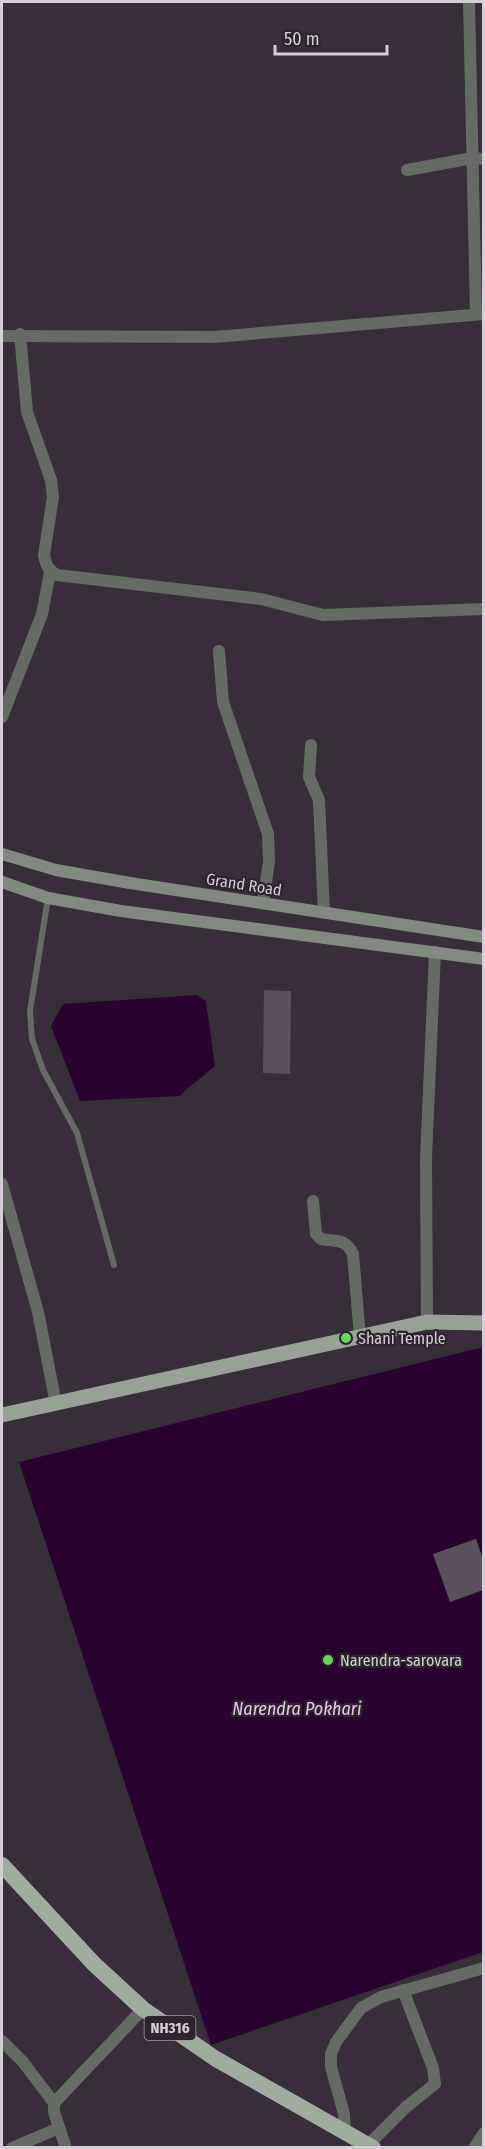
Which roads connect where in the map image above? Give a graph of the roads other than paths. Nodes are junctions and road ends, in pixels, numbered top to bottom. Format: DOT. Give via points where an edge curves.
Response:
graph roads {
  1 [pos="469,2"];
  2 [pos="483,44"];
  3 [pos="470,45"];
  4 [pos="478,159"];
  5 [pos="407,170"];
  6 [pos="480,314"];
  7 [pos="20,334"];
  8 [pos="2,336"];
  9 [pos="50,572"];
  10 [pos="483,609"];
  11 [pos="219,651"];
  12 [pos="2,717"];
  13 [pos="311,746"];
  14 [pos="2,854"];
  15 [pos="2,882"];
  16 [pos="48,898"];
  17 [pos="263,903"];
  18 [pos="324,913"];
  19 [pos="483,937"];
  20 [pos="435,952"];
  21 [pos="483,959"];
  22 [pos="2,1184"];
  23 [pos="313,1201"];
  24 [pos="114,1265"];
  25 [pos="427,1322"];
  26 [pos="483,1323"];
  27 [pos="360,1337"];
  28 [pos="56,1404"];
  29 [pos="2,1415"];
  30 [pos="2,1865"];
  31 [pos="483,1968"];
  32 [pos="403,1990"];
  33 [pos="142,2009"];
  34 [pos="2,2041"];
  35 [pos="57,2100"];
  36 [pos="59,2128"];
  37 [pos="483,2133"];
  38 [pos="345,2134"];
  39 [pos="370,2146"];
  40 [pos="12,2148"];
  41 [pos="66,2148"];
  42 [pos="474,2148"];
  1 -- 3 [label="street"];
  2 -- 3 [label="street"];
  3 -- 4 [label="street"];
  4 -- 5 [label="street"];
  4 -- 6 [label="street"];
  6 -- 7 [label="street" via="214,337"];
  7 -- 8 [label="street"];
  7 -- 9 [label="street" via="27,412 51,480 53,497 44,555"];
  9 -- 10 [label="street" via="261,599 322,615"];
  9 -- 12 [label="street" via="42,614"];
  11 -- 17 [label="street" via="224,702 268,834"];
  13 -- 18 [label="street" via="309,777 319,800"];
  14 -- 17 [label="main road, Grand Road" via="56,870"];
  15 -- 16 [label="main road"];
  16 -- 20 [label="main road" via="240,928"];
  16 -- 24 [label="lane" via="30,1011 32,1039 77,1133"];
  17 -- 18 [label="main road, Grand Road"];
  18 -- 19 [label="main road, Grand Road"];
  20 -- 21 [label="main road"];
  20 -- 25 [label="street" via="426,1158"];
  22 -- 28 [label="street" via="38,1312"];
  23 -- 27 [label="street" via="316,1234 321,1239 339,1240 353,1254"];
  25 -- 26 [label="main road"];
  25 -- 27 [label="main road"];
  27 -- 28 [label="main road"];
  28 -- 29 [label="main road"];
  30 -- 33 [label="highway, NH316" via="94,1964"];
  31 -- 32 [label="street"];
  32 -- 38 [label="street" via="361,2008 331,2054"];
  32 -- 39 [label="street" via="433,2068 435,2084 398,2114"];
  33 -- 35 [label="street"];
  33 -- 38 [label="highway, NH316" via="216,2059"];
  34 -- 35 [label="street"];
  35 -- 36 [label="street" via="54,2112"];
  36 -- 40 [label="street"];
  36 -- 41 [label="street"];
  37 -- 42 [label="street"];
  38 -- 39 [label="highway, NH316"];
}
